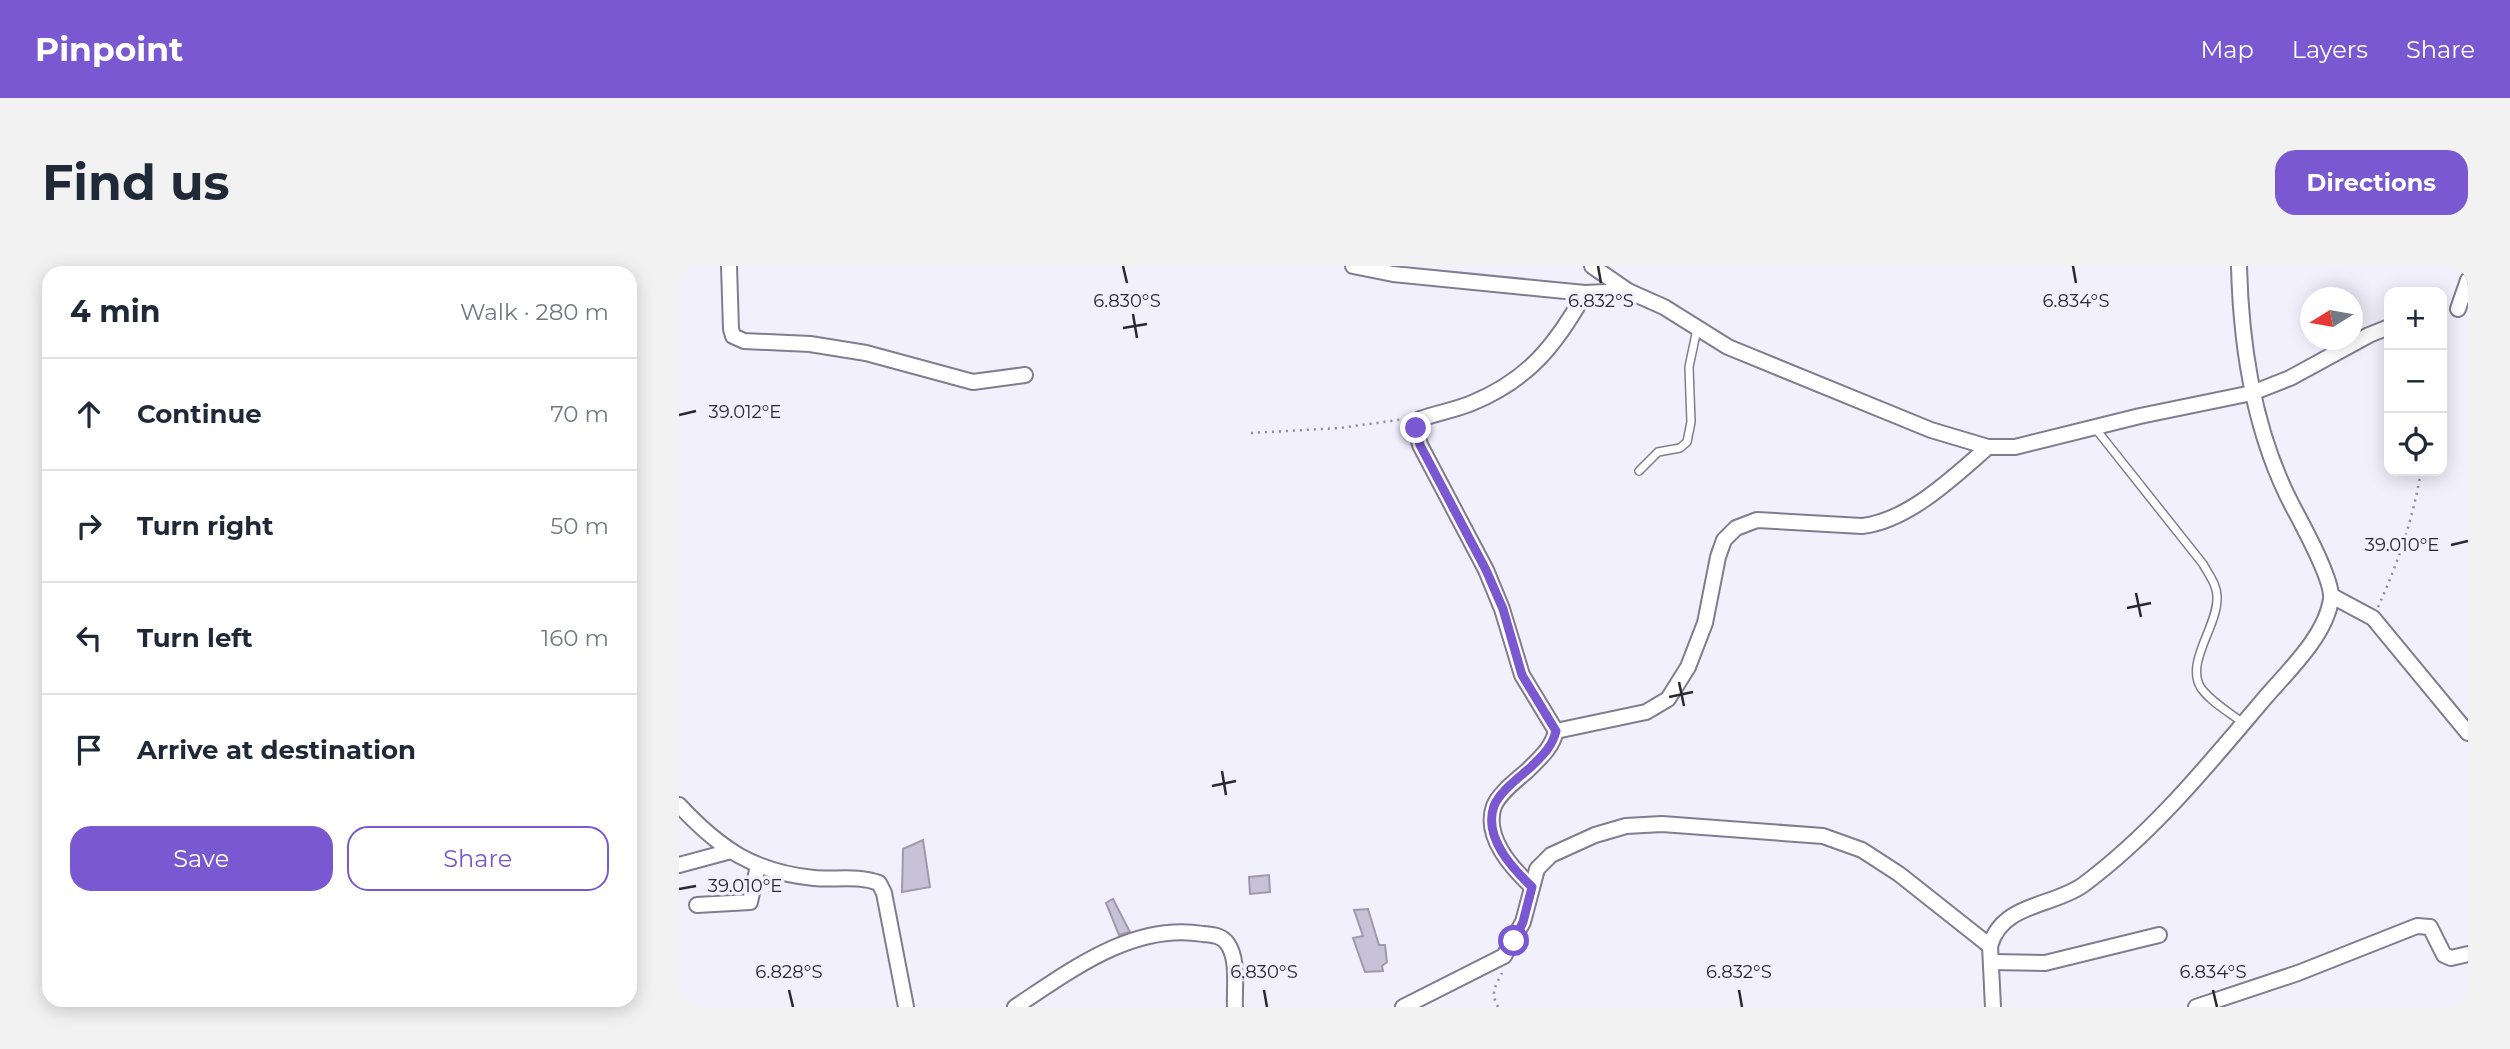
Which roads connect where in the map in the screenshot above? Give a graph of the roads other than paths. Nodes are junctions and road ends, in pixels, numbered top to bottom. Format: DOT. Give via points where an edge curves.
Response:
graph roads {
  1 [pos="729,266"];
  2 [pos="1353,266"];
  3 [pos="1592,266"];
  4 [pos="2239,266"];
  5 [pos="2468,280"];
  6 [pos="1628,291"];
  7 [pos="1585,293"];
  8 [pos="2456,309"];
  9 [pos="1697,328"];
  10 [pos="2384,329"];
  11 [pos="1025,375"];
  12 [pos="2252,393"];
  13 [pos="2095,428"];
  14 [pos="1988,447"];
  15 [pos="1639,471"];
  16 [pos="2332,596"];
  17 [pos="2244,723"];
  18 [pos="1556,731"];
  19 [pos="2468,733"];
  20 [pos="679,806"];
  21 [pos="730,851"];
  22 [pos="679,865"];
  23 [pos="758,866"];
  24 [pos="1532,887"];
  25 [pos="697,905"];
  26 [pos="2159,934"];
  27 [pos="1990,946"];
  28 [pos="2468,954"];
  29 [pos="1991,961"];
  30 [pos="906,1007"];
  31 [pos="1015,1007"];
  32 [pos="1235,1007"];
  33 [pos="1403,1007"];
  34 [pos="1993,1007"];
  35 [pos="2196,1007"];
  1 -- 11 [label="street" via="731,329 733,336 744,341 866,353 973,382"];
  2 -- 7 [label="street"];
  3 -- 6 [label="street"];
  4 -- 12 [label="street"];
  5 -- 8 [label="street"];
  6 -- 7 [label="street"];
  6 -- 9 [label="street"];
  7 -- 18 [label="street" via="1564,330 1535,365 1502,390 1420,419 1416,428 1420,445 1503,609 1522,675"];
  9 -- 14 [label="street" via="1778,368 1931,430"];
  9 -- 15 [label="lane" via="1689,367 1687,442 1658,452"];
  10 -- 12 [label="street"];
  12 -- 13 [label="street"];
  12 -- 16 [label="street" via="2276,472"];
  13 -- 14 [label="street" via="2015,447"];
  13 -- 17 [label="lane" via="2214,582 2218,597 2215,616 2195,666 2196,676 2210,698"];
  14 -- 18 [label="street" via="1944,485 1877,525 1757,520 1736,528 1724,540 1718,557 1705,622 1688,667 1668,699 1646,712"];
  16 -- 17 [label="street" via="2325,623"];
  16 -- 19 [label="street" via="2373,618"];
  17 -- 27 [label="street" via="2132,844 2068,894 2016,912 1993,936"];
  18 -- 24 [label="street" via="1546,752 1494,806 1497,842 1506,860"];
  20 -- 21 [label="street"];
  21 -- 22 [label="street"];
  21 -- 23 [label="street"];
  23 -- 25 [label="street" via="750,902"];
  23 -- 30 [label="street" via="816,878 879,883"];
  24 -- 27 [label="street" via="1537,869 1551,855 1626,826 1663,824 1823,836 1862,850 1899,874"];
  24 -- 33 [label="street" via="1523,922 1504,956"];
  26 -- 29 [label="street" via="2045,963"];
  27 -- 29 [label="street"];
  28 -- 35 [label="street" via="2444,955 2430,927 2417,926"];
  29 -- 34 [label="street"];
  31 -- 32 [label="street" via="1097,956 1163,932 1189,932 1219,937 1230,947"];
}
